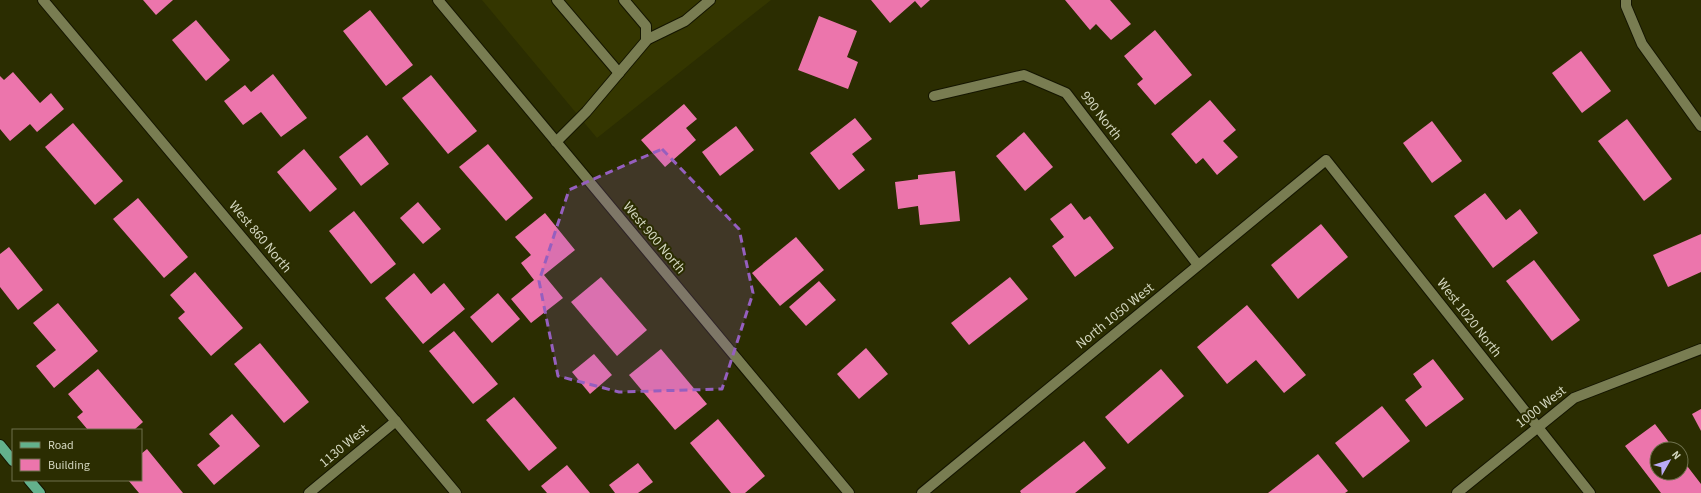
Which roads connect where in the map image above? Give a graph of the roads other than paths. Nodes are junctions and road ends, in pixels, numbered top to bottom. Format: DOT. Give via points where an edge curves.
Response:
graph roads {
  1 [pos="42,0"];
  2 [pos="438,0"];
  3 [pos="557,0"];
  4 [pos="624,0"];
  5 [pos="710,0"];
  6 [pos="1626,0"];
  7 [pos="646,40"];
  8 [pos="619,73"];
  9 [pos="934,96"];
  10 [pos="1701,126"];
  11 [pos="556,142"];
  12 [pos="1326,160"];
  13 [pos="1198,265"];
  14 [pos="1701,348"];
  15 [pos="396,421"];
  16 [pos="1538,427"];
  17 [pos="0,445"];
  18 [pos="12,460"];
  19 [pos="30,481"];
  20 [pos="40,493"];
  21 [pos="309,493"];
  22 [pos="456,493"];
  23 [pos="849,493"];
  24 [pos="922,493"];
  25 [pos="1457,493"];
  26 [pos="1590,493"];
  1 -- 15 [label="street, West 860 North"];
  2 -- 11 [label="street, West 900 North"];
  3 -- 8 [label="street"];
  4 -- 7 [label="street" via="646,26"];
  5 -- 7 [label="street" via="685,21"];
  6 -- 10 [label="street" via="1626,6 1642,44"];
  7 -- 8 [label="street"];
  8 -- 11 [label="street"];
  9 -- 13 [label="street, 990 North" via="1024,75 1066,93"];
  11 -- 23 [label="street, West 900 North"];
  12 -- 13 [label="street, North 1050 West"];
  12 -- 16 [label="street, West 1020 North"];
  13 -- 24 [label="street, North 1050 West"];
  14 -- 16 [label="street, 1000 West" via="1574,398"];
  15 -- 21 [label="street, 1130 West"];
  15 -- 22 [label="street, West 860 North"];
  16 -- 25 [label="street, 1000 West"];
  16 -- 26 [label="street, West 1020 North"];
  17 -- 18 [label="main road"];
  19 -- 20 [label="main road"];
}
